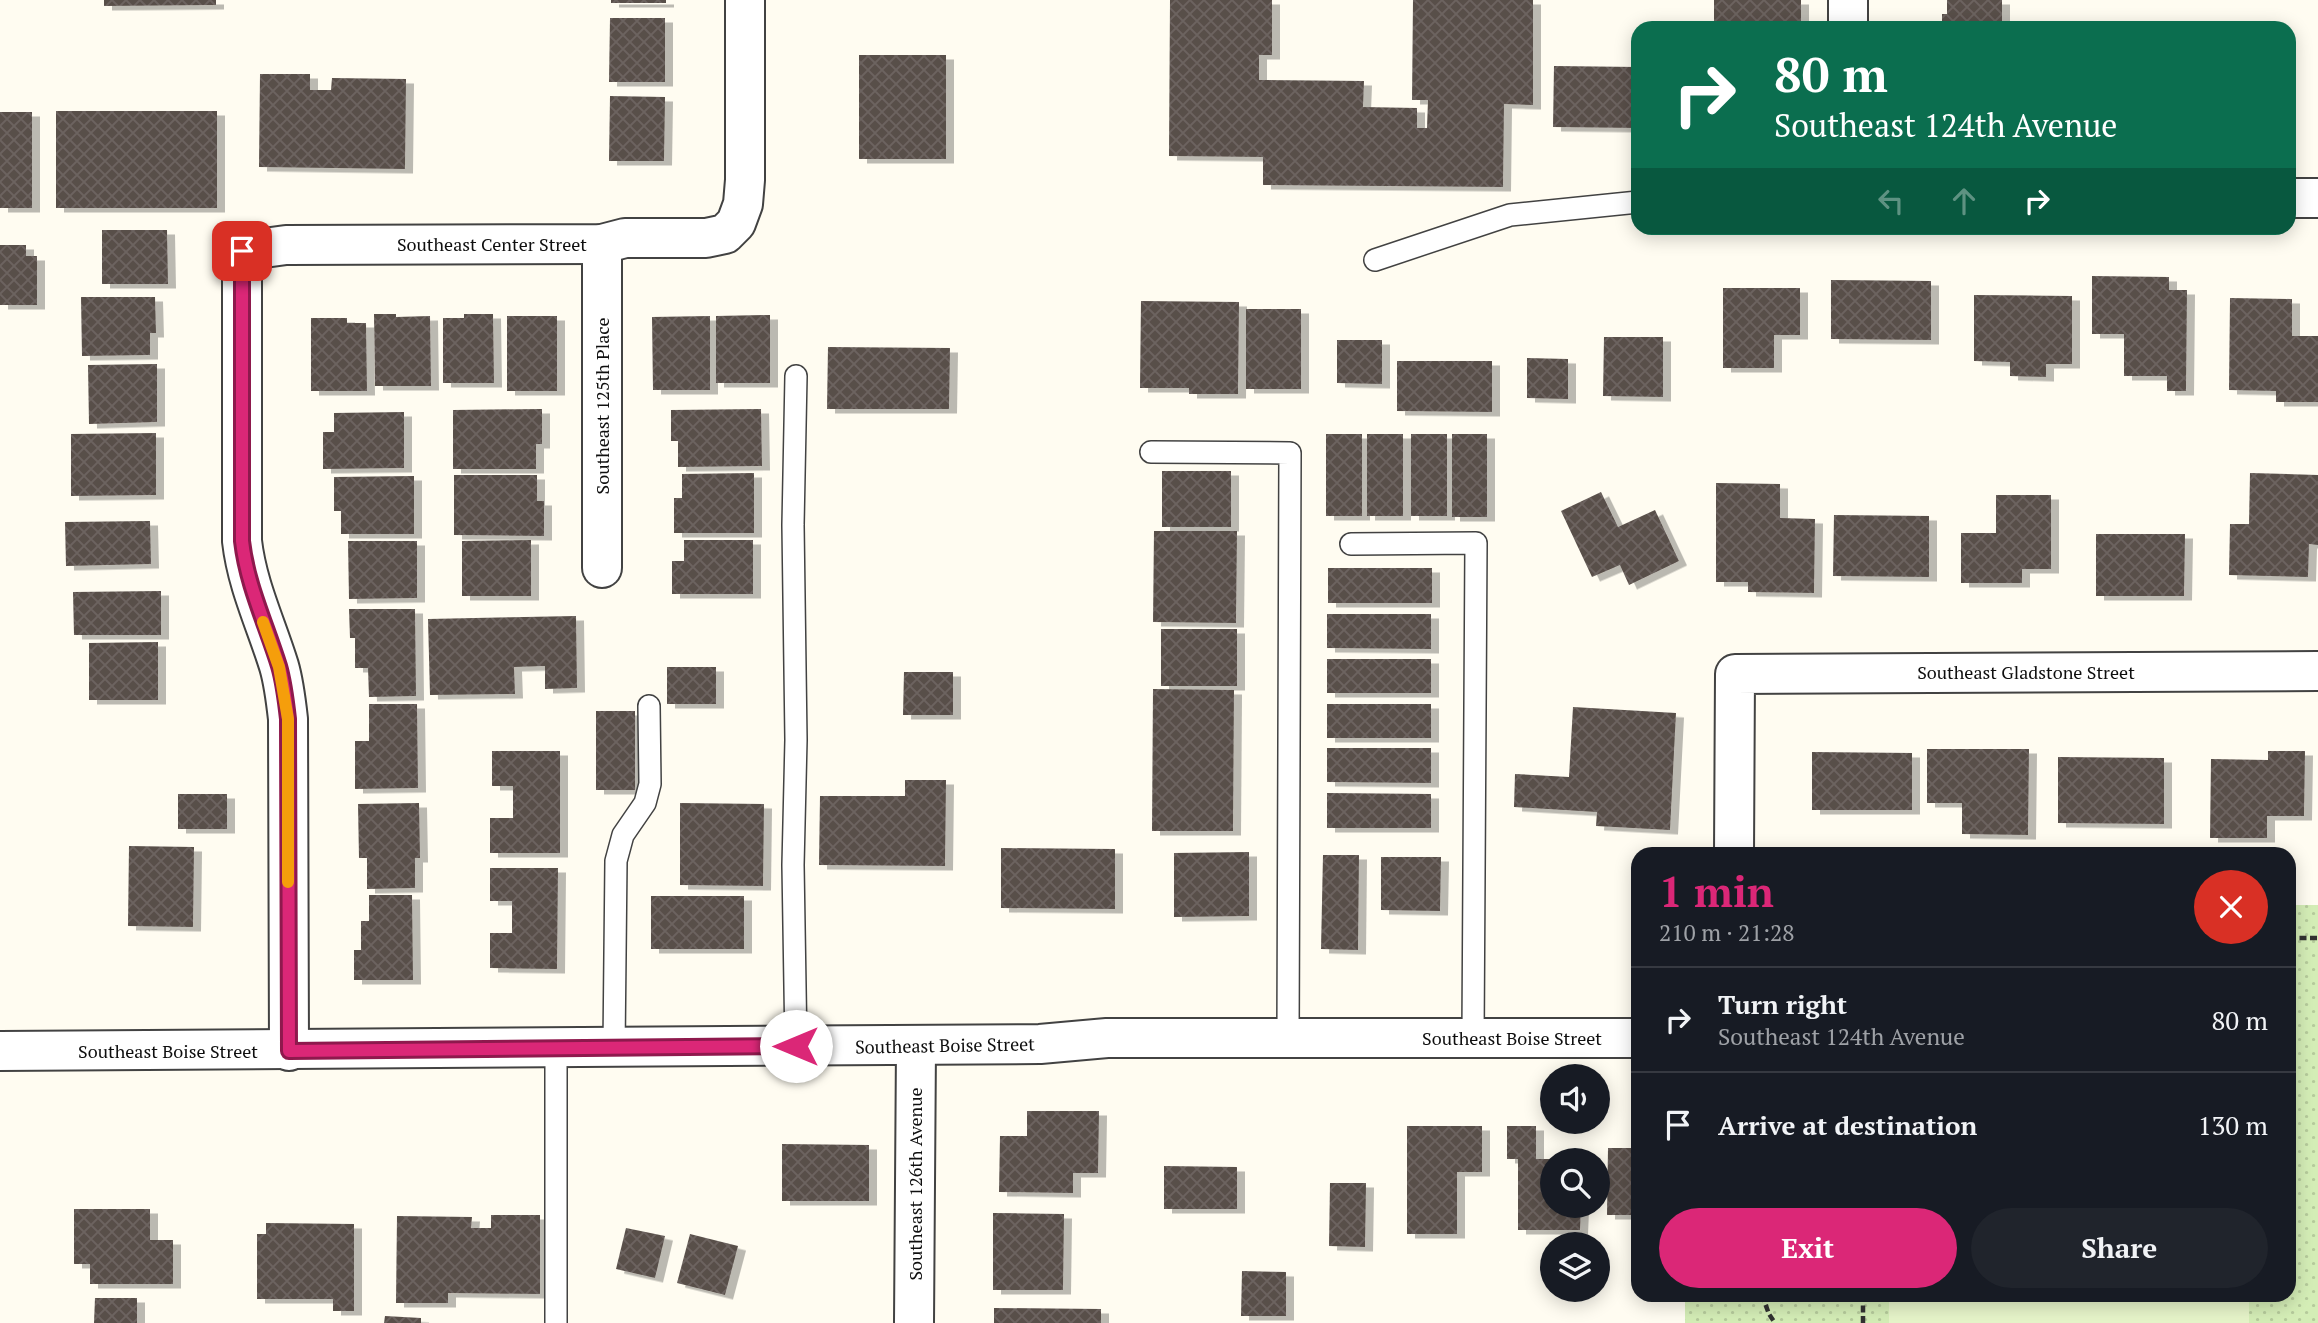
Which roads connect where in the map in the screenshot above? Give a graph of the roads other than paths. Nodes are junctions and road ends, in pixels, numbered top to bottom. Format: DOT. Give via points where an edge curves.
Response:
graph roads {
  1 [pos="745,0"];
  2 [pos="1848,0"];
  3 [pos="1848,21"];
  4 [pos="2296,198"];
  5 [pos="2318,198"];
  6 [pos="1631,203"];
  7 [pos="602,244"];
  8 [pos="1375,260"];
  9 [pos="796,376"];
  10 [pos="1152,452"];
  11 [pos="1351,544"];
  12 [pos="602,568"];
  13 [pos="2318,671"];
  14 [pos="649,706"];
  15 [pos="1734,847"];
  16 [pos="1288,1038"];
  17 [pos="1473,1038"];
  18 [pos="1631,1038"];
  19 [pos="796,1046"];
  20 [pos="916,1046"];
  21 [pos="614,1048"];
  22 [pos="556,1049"];
  23 [pos="0,1051"];
  24 [pos="289,1051"];
  25 [pos="556,1323"];
  26 [pos="914,1323"];
  1 -- 7 [label="street, Southeast Center Street" via="745,180 736,223 725,234 706,238 625,238"];
  2 -- 3 [label="street"];
  4 -- 5 [label="street"];
  6 -- 8 [label="lane" via="1510,215"];
  7 -- 12 [label="street, Southeast 125th Place"];
  7 -- 24 [label="street, Southeast Center Street" via="286,245 242,251 242,541 245,567 279,667 288,719"];
  9 -- 19 [label="lane"];
  10 -- 16 [label="lane" via="1290,453"];
  11 -- 17 [label="lane" via="1476,543"];
  13 -- 15 [label="street, Southeast Gladstone Street" via="1735,674"];
  14 -- 21 [label="lane" via="650,784 645,803 622,835 616,861"];
  16 -- 17 [label="street, Southeast Boise Street"];
  16 -- 20 [label="street, Southeast Boise Street" via="1107,1038"];
  17 -- 18 [label="street, Southeast Boise Street"];
  19 -- 20 [label="street, Southeast Boise Street"];
  19 -- 21 [label="street, Southeast Boise Street"];
  20 -- 26 [label="street, Southeast 126th Avenue"];
  21 -- 22 [label="street, Southeast Boise Street"];
  22 -- 24 [label="street, Southeast Boise Street"];
  22 -- 25 [label="lane"];
  23 -- 24 [label="street, Southeast Boise Street"];
}
